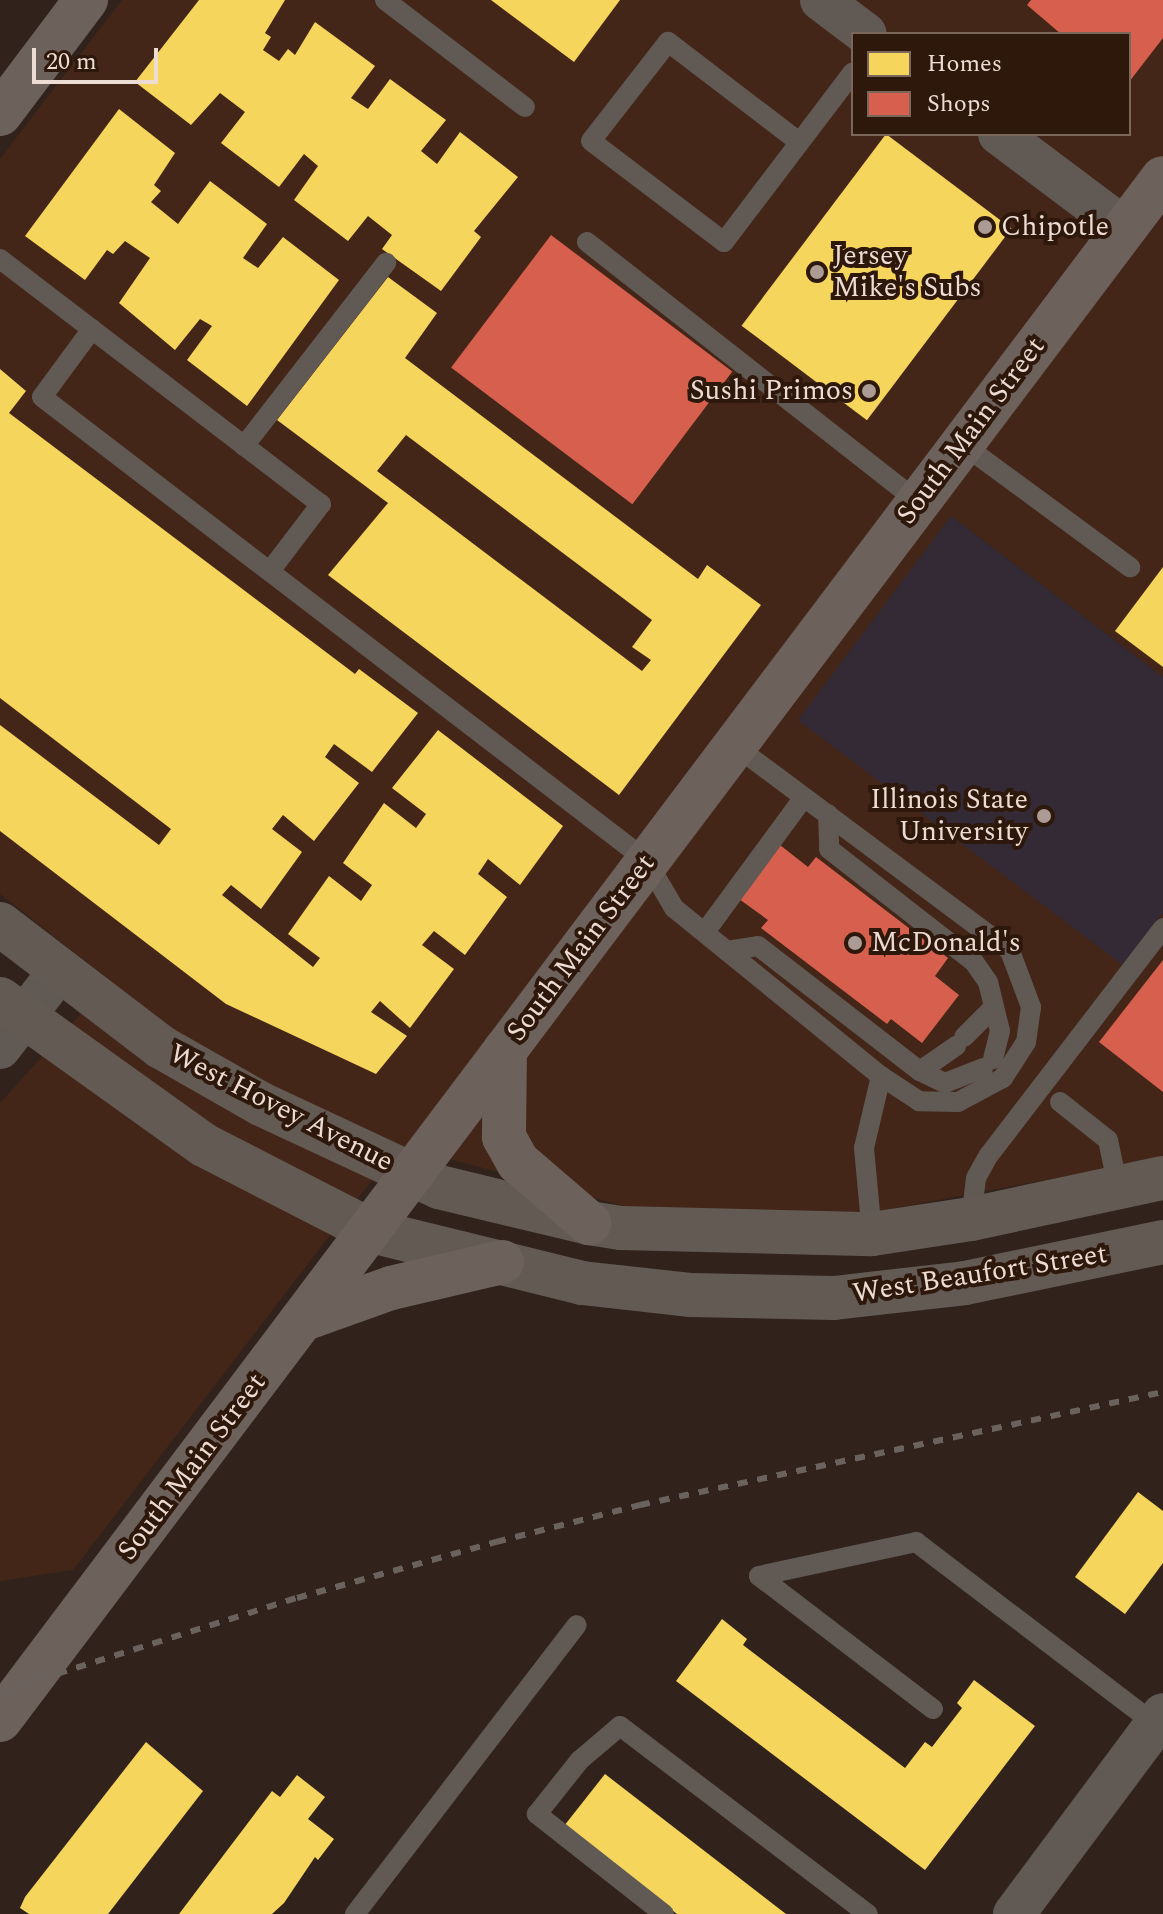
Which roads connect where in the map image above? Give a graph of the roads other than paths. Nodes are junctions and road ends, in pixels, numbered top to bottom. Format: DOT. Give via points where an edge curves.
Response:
graph roads {
  1 [pos="86,0"];
  2 [pos="385,0"];
  3 [pos="821,0"];
  4 [pos="863,32"];
  5 [pos="851,75"];
  6 [pos="525,107"];
  7 [pos="0,114"];
  8 [pos="1002,136"];
  9 [pos="799,142"];
  10 [pos="1163,178"];
  11 [pos="1124,228"];
  12 [pos="587,242"];
  13 [pos="0,259"];
  14 [pos="386,263"];
  15 [pos="92,329"];
  16 [pos="961,443"];
  17 [pos="244,446"];
  18 [pos="918,502"];
  19 [pos="1130,567"];
  20 [pos="270,571"];
  21 [pos="734,745"];
  22 [pos="804,797"];
  23 [pos="828,814"];
  24 [pos="646,860"];
  25 [pos="0,924"];
  26 [pos="1163,928"];
  27 [pos="705,932"];
  28 [pos="727,951"];
  29 [pos="60,970"];
  30 [pos="994,1007"];
  31 [pos="8,1021"];
  32 [pos="505,1050"];
  33 [pos="920,1071"];
  34 [pos="881,1076"];
  35 [pos="1060,1102"];
  36 [pos="411,1175"];
  37 [pos="1163,1178"];
  38 [pos="1118,1188"];
  39 [pos="971,1219"];
  40 [pos="589,1223"];
  41 [pos="371,1231"];
  42 [pos="872,1234"];
  43 [pos="1163,1242"];
  44 [pos="502,1262"];
  45 [pos="304,1319"];
  46 [pos="577,1625"];
  47 [pos="933,1709"];
  48 [pos="0,1720"];
  49 [pos="1160,1723"];
  50 [pos="355,1914"];
  51 [pos="664,1914"];
  52 [pos="868,1914"];
  53 [pos="1014,1914"];
  1 -- 7 [label="main road"];
  2 -- 6 [label="lane"];
  3 -- 4 [label="street"];
  5 -- 9 [label="lane"];
  8 -- 11 [label="street"];
  9 -- 9 [label="lane" via="724,242 591,141 668,42"];
  10 -- 11 [label="main road, South Main Street"];
  11 -- 16 [label="main road, South Main Street"];
  12 -- 18 [label="lane"];
  13 -- 15 [label="lane"];
  14 -- 17 [label="lane"];
  15 -- 17 [label="lane"];
  15 -- 20 [label="lane" via="42,397"];
  16 -- 18 [label="main road, South Main Street"];
  16 -- 19 [label="lane"];
  17 -- 20 [label="lane" via="321,504"];
  18 -- 21 [label="main road, South Main Street"];
  20 -- 24 [label="lane"];
  21 -- 22 [label="lane"];
  21 -- 24 [label="main road, South Main Street"];
  22 -- 23 [label="lane"];
  22 -- 27 [label="lane"];
  23 -- 30 [label="lane" via="829,849 974,962 988,982"];
  23 -- 34 [label="lane" via="1010,951 1031,1007 1026,1042 1011,1069 991,1089 958,1102 919,1101"];
  24 -- 27 [label="lane" via="674,908"];
  24 -- 32 [label="main road, South Main Street"];
  25 -- 29 [label="main road, West Hovey Avenue"];
  26 -- 39 [label="lane" via="989,1155 976,1178"];
  27 -- 28 [label="lane"];
  28 -- 33 [label="lane" via="758,946"];
  28 -- 34 [label="lane"];
  29 -- 31 [label="street"];
  29 -- 36 [label="main road, West Hovey Avenue" via="161,1047 261,1104"];
  30 -- 33 [label="lane" via="960,1042"];
  30 -- 33 [label="lane" via="1000,1031 988,1064 945,1083"];
  31 -- 41 [label="main road, West Hovey Avenue" via="204,1145"];
  32 -- 36 [label="main road, South Main Street"];
  32 -- 40 [label="main road" via="504,1137 518,1162"];
  34 -- 42 [label="lane" via="864,1148"];
  35 -- 38 [label="lane" via="1108,1140"];
  36 -- 40 [label="main road, West Beaufort Street" via="439,1187"];
  36 -- 41 [label="main road, South Main Street"];
  37 -- 38 [label="main road, West Beaufort Street"];
  38 -- 39 [label="main road, West Beaufort Street"];
  39 -- 42 [label="main road, West Beaufort Street"];
  40 -- 42 [label="main road, West Beaufort Street"];
  41 -- 44 [label="main road, West Beaufort Street"];
  41 -- 45 [label="main road, South Main Street"];
  43 -- 44 [label="main road, West Beaufort Street" via="965,1283 834,1298 691,1295 582,1283"];
  44 -- 45 [label="main road" via="391,1288"];
  45 -- 48 [label="main road, South Main Street"];
  46 -- 50 [label="lane"];
  47 -- 49 [label="lane" via="759,1576 916,1542"];
  49 -- 53 [label="street"];
  51 -- 52 [label="lane" via="537,1814 580,1760 620,1726"];
}
